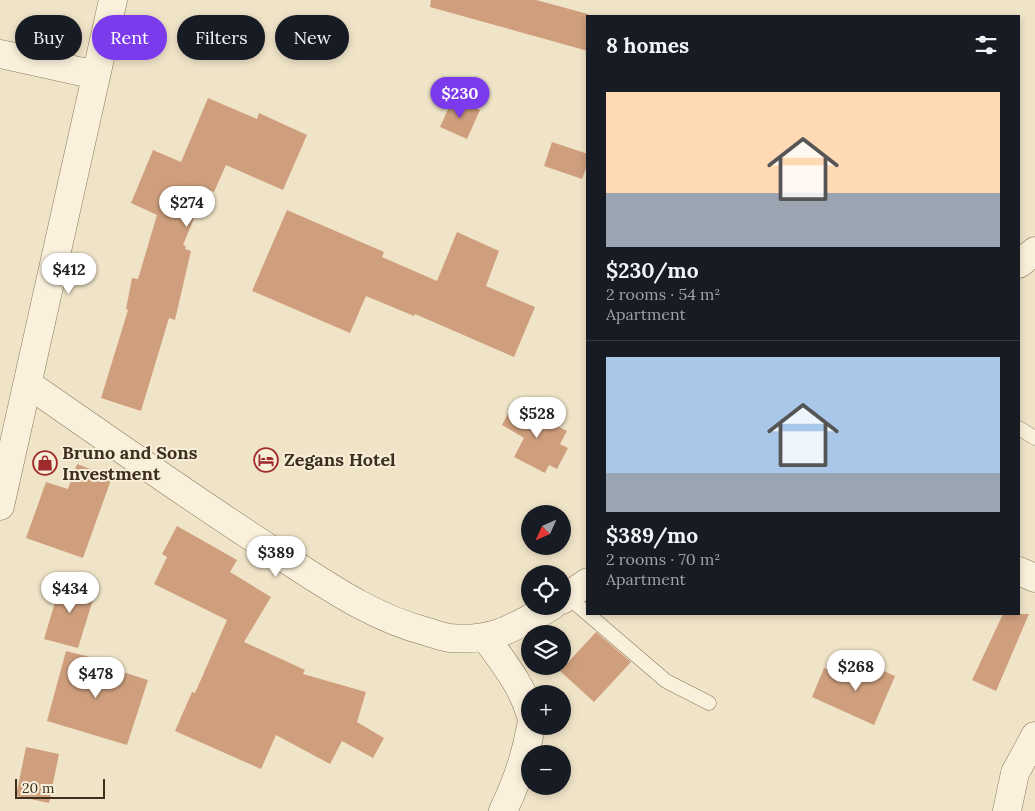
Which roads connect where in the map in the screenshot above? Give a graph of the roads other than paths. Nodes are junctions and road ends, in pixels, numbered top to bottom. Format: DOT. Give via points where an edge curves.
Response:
graph roads {
  1 [pos="113,0"];
  2 [pos="0,54"];
  3 [pos="96,75"];
  4 [pos="1035,251"];
  5 [pos="1020,263"];
  6 [pos="28,384"];
  7 [pos="1020,429"];
  8 [pos="1035,438"];
  9 [pos="0,506"];
  10 [pos="1020,572"];
  11 [pos="1035,578"];
  12 [pos="571,599"];
  13 [pos="586,612"];
  14 [pos="534,615"];
  15 [pos="589,615"];
  16 [pos="486,638"];
  17 [pos="521,691"];
  18 [pos="708,703"];
  19 [pos="529,735"];
  20 [pos="1035,736"];
  21 [pos="503,811"];
  22 [pos="1007,811"];
  1 -- 3 [label="street"];
  2 -- 3 [label="street"];
  3 -- 6 [label="street"];
  4 -- 5 [label="street"];
  6 -- 9 [label="street"];
  6 -- 16 [label="street" via="227,522 350,600 384,617 448,638"];
  7 -- 8 [label="lane"];
  10 -- 11 [label="street"];
  12 -- 13 [label="lane"];
  14 -- 16 [label="street"];
  15 -- 18 [label="lane" via="666,681"];
  16 -- 17 [label="street"];
  19 -- 21 [label="street" via="515,785"];
  20 -- 22 [label="street" via="1015,774"];
}
